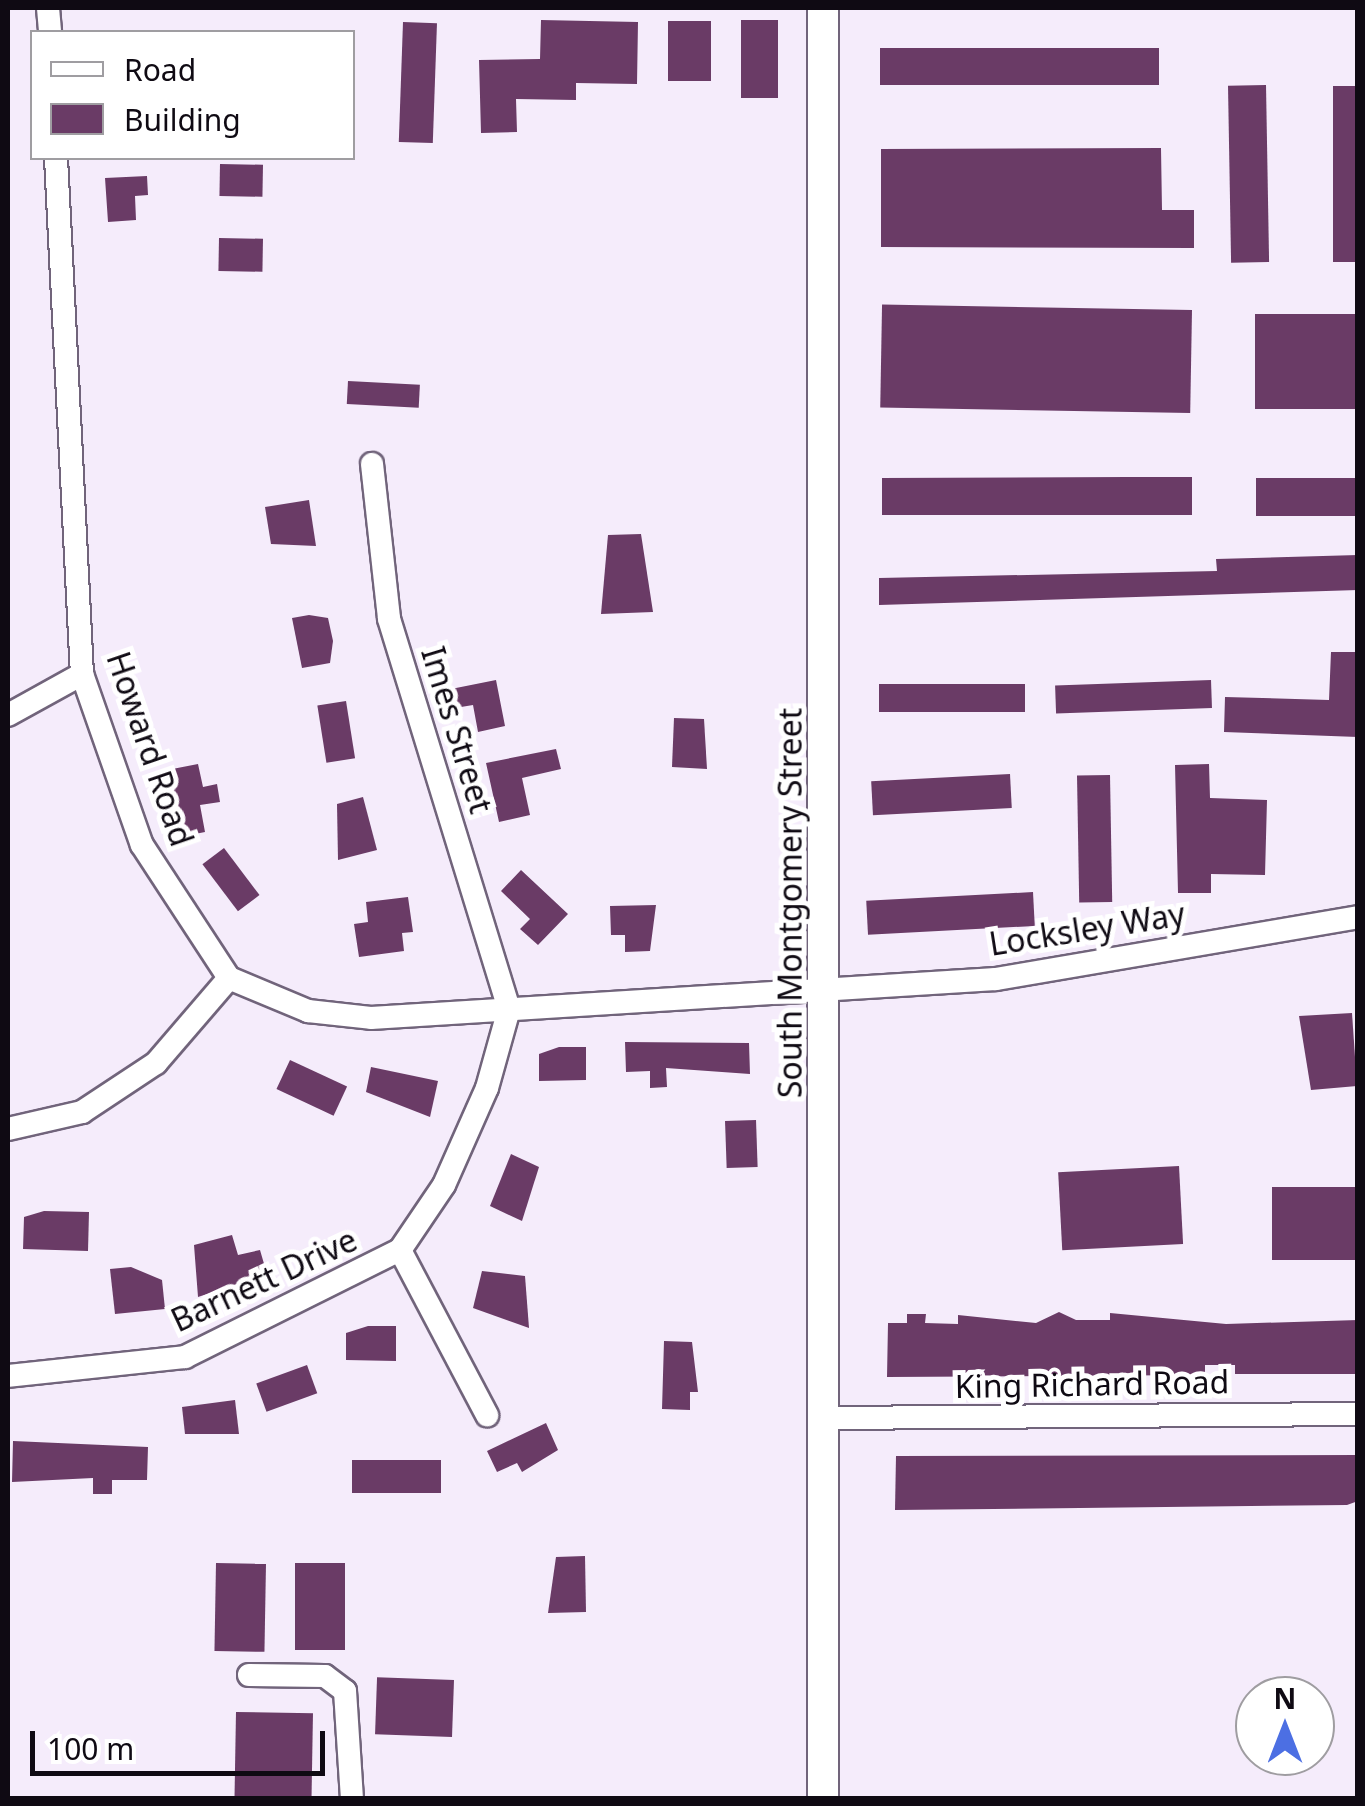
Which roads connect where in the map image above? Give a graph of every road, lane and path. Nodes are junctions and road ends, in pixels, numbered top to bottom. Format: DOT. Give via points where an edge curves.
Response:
graph roads {
  1 [pos="823,8"];
  2 [pos="56,160"];
  3 [pos="372,464"];
  4 [pos="82,674"];
  5 [pos="8,715"];
  6 [pos="1358,917"];
  7 [pos="229,978"];
  8 [pos="825,986"];
  9 [pos="508,1008"];
  10 [pos="8,1129"];
  11 [pos="400,1250"];
  12 [pos="8,1376"];
  13 [pos="1358,1414"];
  14 [pos="486,1416"];
  15 [pos="826,1418"];
  16 [pos="249,1675"];
  17 [pos="352,1798"];
  18 [pos="823,1798"];
  1 -- 8 [label="street, South Montgomery Street"];
  2 -- 4 [label="street, Howard Road"];
  3 -- 9 [label="street, Imes Street" via="389,618"];
  4 -- 5 [label="street"];
  4 -- 7 [label="street, Howard Road" via="142,845"];
  6 -- 8 [label="street, Locksley Way" via="996,979"];
  7 -- 9 [label="street" via="308,1010 370,1018"];
  7 -- 10 [label="street" via="156,1064 82,1112"];
  8 -- 9 [label="street"];
  8 -- 15 [label="street, South Montgomery Street"];
  9 -- 11 [label="street, Barnett Drive" via="459,1153"];
  11 -- 12 [label="street, Barnett Drive" via="185,1357"];
  11 -- 14 [label="street"];
  13 -- 15 [label="street, King Richard Road"];
  15 -- 18 [label="street, South Montgomery Street"];
  16 -- 17 [label="street" via="326,1676 345,1692"];
}
